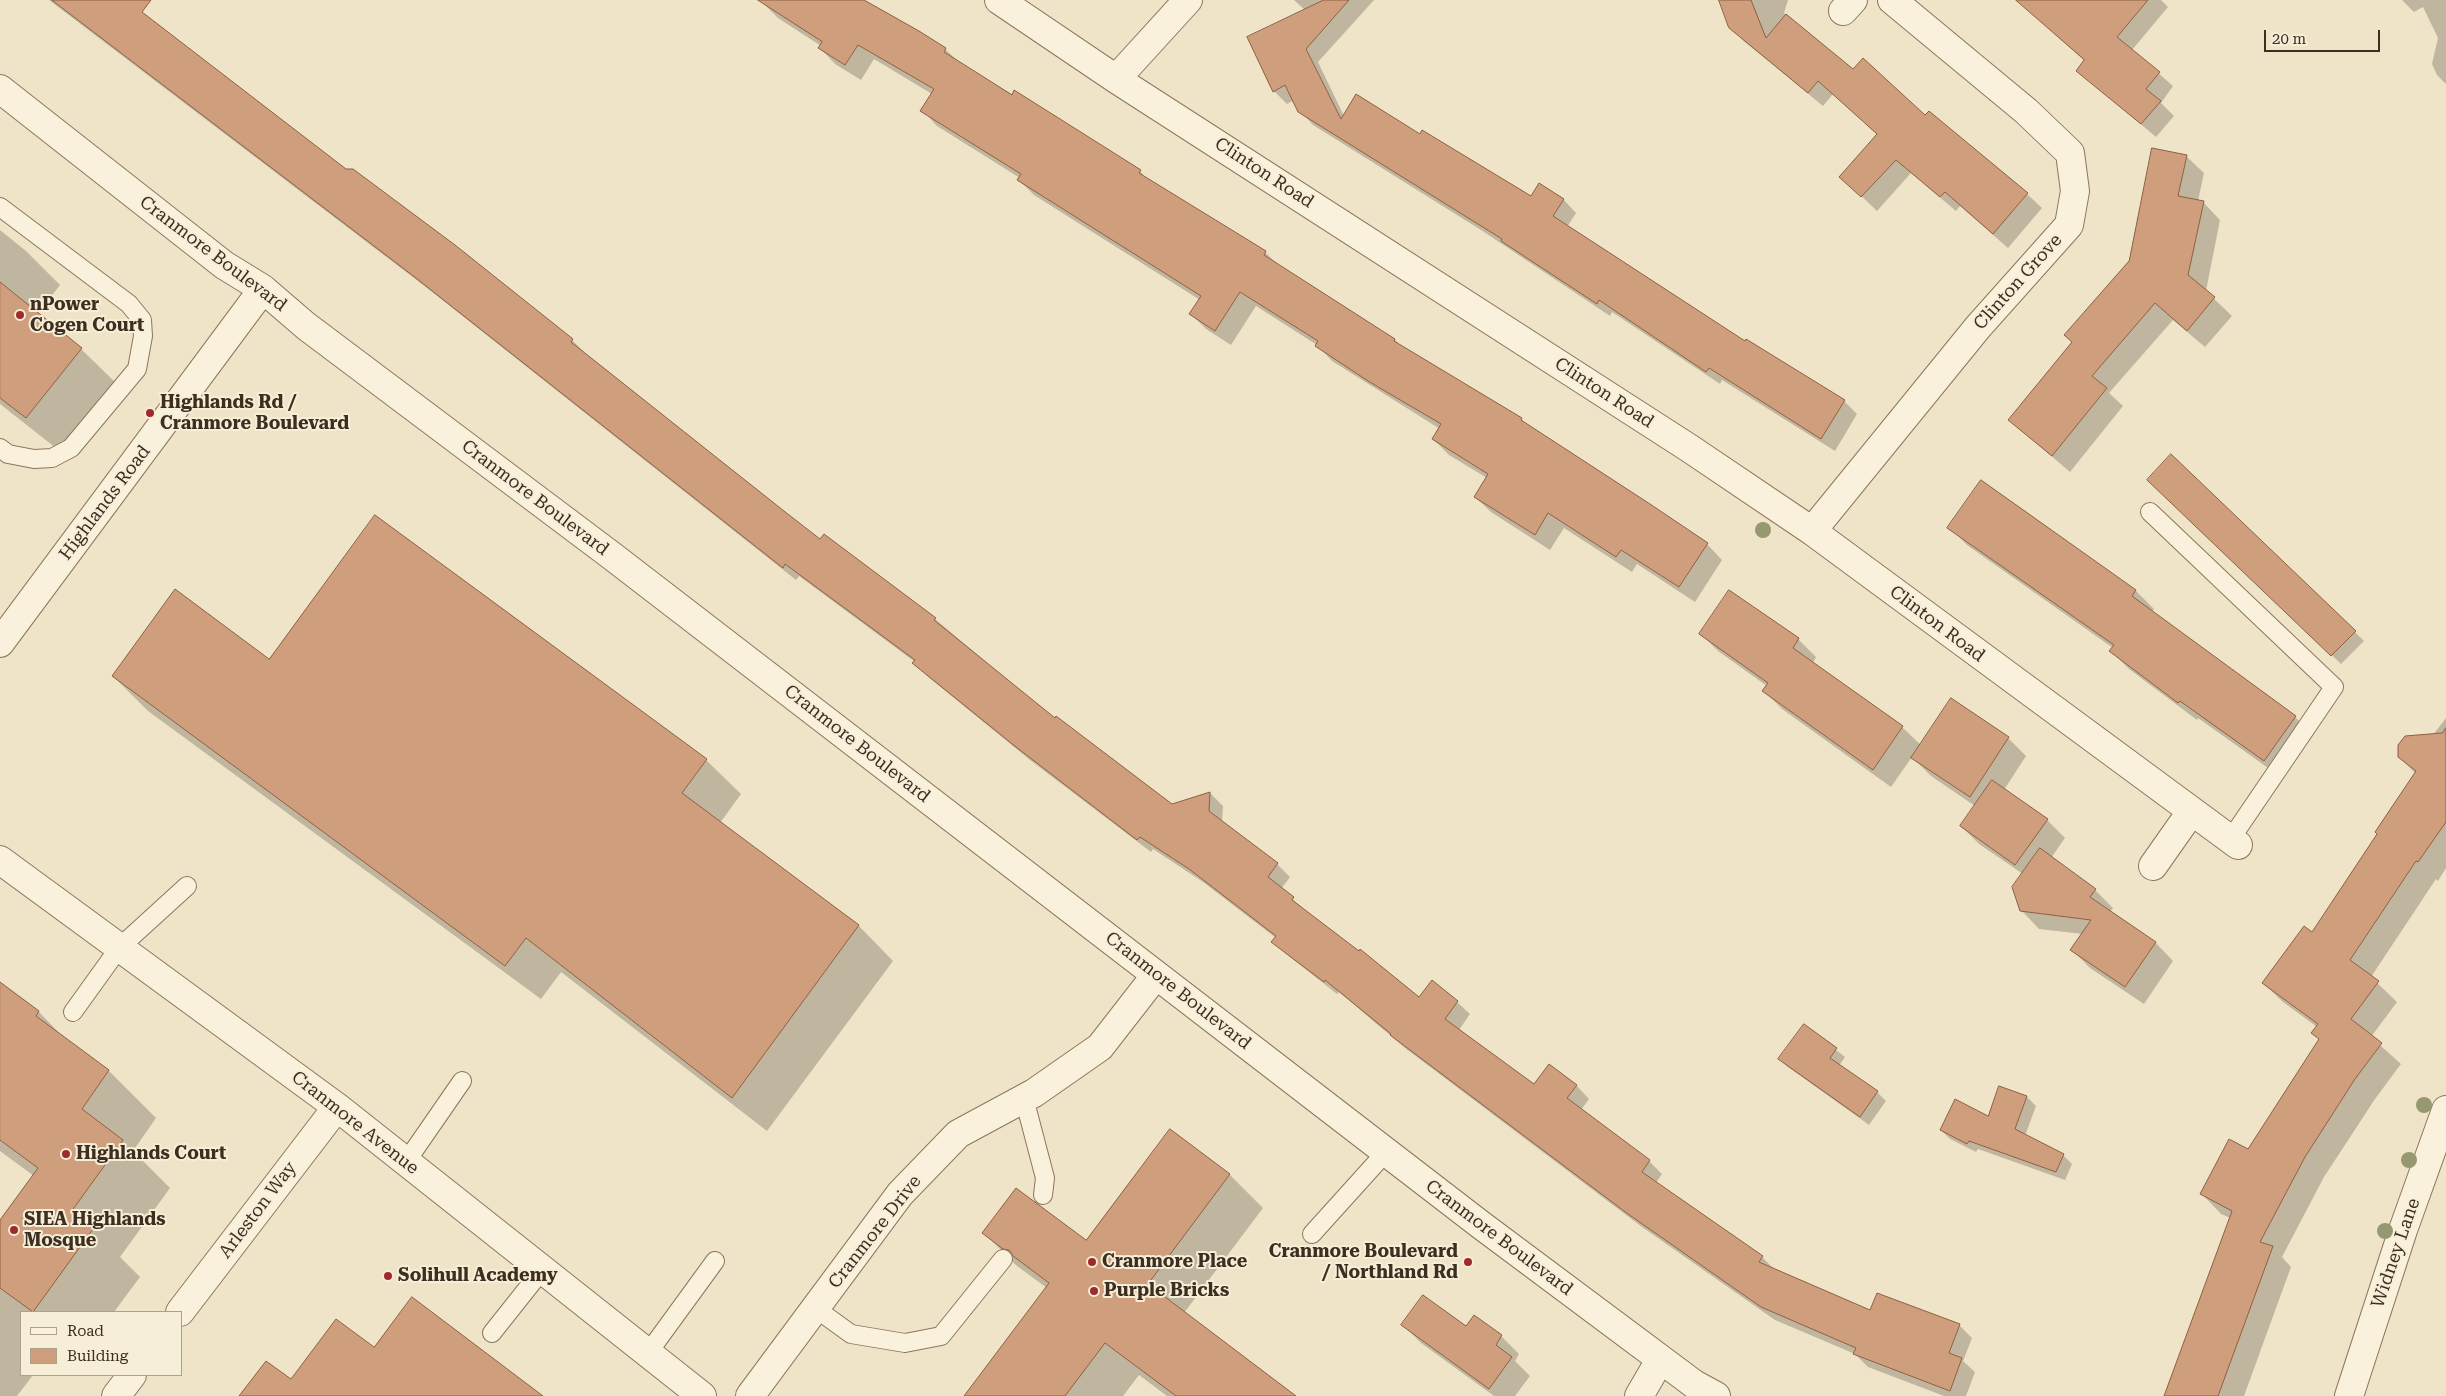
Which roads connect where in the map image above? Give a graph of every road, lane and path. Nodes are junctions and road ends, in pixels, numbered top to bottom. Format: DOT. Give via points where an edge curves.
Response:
graph roads {
  1 [pos="999,0"];
  2 [pos="1188,0"];
  3 [pos="1892,0"];
  4 [pos="1116,79"];
  5 [pos="0,88"];
  6 [pos="0,207"];
  7 [pos="263,289"];
  8 [pos="0,448"];
  9 [pos="2150,512"];
  10 [pos="1812,531"];
  11 [pos="0,643"];
  12 [pos="2191,812"];
  13 [pos="2234,843"];
  14 [pos="0,860"];
  15 [pos="2153,866"];
  16 [pos="187,886"];
  17 [pos="119,948"];
  18 [pos="1156,975"];
  19 [pos="73,1012"];
  20 [pos="462,1081"];
  21 [pos="1024,1098"];
  22 [pos="337,1107"];
  23 [pos="2446,1110"];
  24 [pos="1386,1152"];
  25 [pos="406,1162"];
  26 [pos="1043,1195"];
  27 [pos="1312,1234"];
  28 [pos="1003,1259"];
  29 [pos="715,1261"];
  30 [pos="542,1270"];
  31 [pos="816,1308"];
  32 [pos="181,1311"];
  33 [pos="492,1334"];
  34 [pos="648,1353"];
  35 [pos="1660,1360"];
  36 [pos="131,1376"];
  37 [pos="116,1396"];
  38 [pos="702,1396"];
  39 [pos="750,1396"];
  40 [pos="1639,1396"];
  41 [pos="1716,1396"];
  42 [pos="2349,1396"];
  1 -- 4 [label="street, Clinton Road"];
  2 -- 4 [label="street"];
  3 -- 10 [label="street, Clinton Grove" via="2026,111 2070,153 2075,191 2069,225 1978,327"];
  4 -- 10 [label="street, Clinton Road"];
  5 -- 7 [label="street, Cranmore Boulevard" via="224,265"];
  6 -- 8 [label="lane" via="129,304 142,320 144,336 137,369 71,448 52,458 34,459 8,454"];
  7 -- 11 [label="street, Highlands Road"];
  7 -- 18 [label="street, Cranmore Boulevard" via="306,326 620,562"];
  9 -- 13 [label="lane" via="2334,687"];
  10 -- 12 [label="street, Clinton Road"];
  12 -- 13 [label="street, Clinton Road"];
  12 -- 15 [label="street"];
  14 -- 17 [label="street, Cranmore Avenue"];
  16 -- 17 [label="lane"];
  17 -- 19 [label="lane"];
  17 -- 22 [label="street, Cranmore Avenue"];
  18 -- 21 [label="street, Cranmore Drive" via="1100,1047"];
  18 -- 24 [label="street, Cranmore Boulevard"];
  20 -- 25 [label="lane"];
  21 -- 26 [label="lane" via="1045,1178"];
  21 -- 31 [label="street, Cranmore Drive" via="958,1134 900,1194"];
  22 -- 25 [label="street, Cranmore Avenue"];
  22 -- 32 [label="street, Arleston Way"];
  23 -- 42 [label="street, Widney Lane"];
  24 -- 27 [label="lane"];
  24 -- 35 [label="street, Cranmore Boulevard"];
  25 -- 30 [label="street, Cranmore Avenue"];
  28 -- 31 [label="lane" via="940,1336 905,1344 851,1334"];
  29 -- 34 [label="lane"];
  30 -- 33 [label="lane"];
  30 -- 34 [label="street, Cranmore Avenue"];
  31 -- 39 [label="street, Cranmore Drive"];
  34 -- 38 [label="street, Cranmore Avenue"];
  35 -- 40 [label="street"];
  35 -- 41 [label="street, Cranmore Boulevard"];
  36 -- 37 [label="street"];
}
